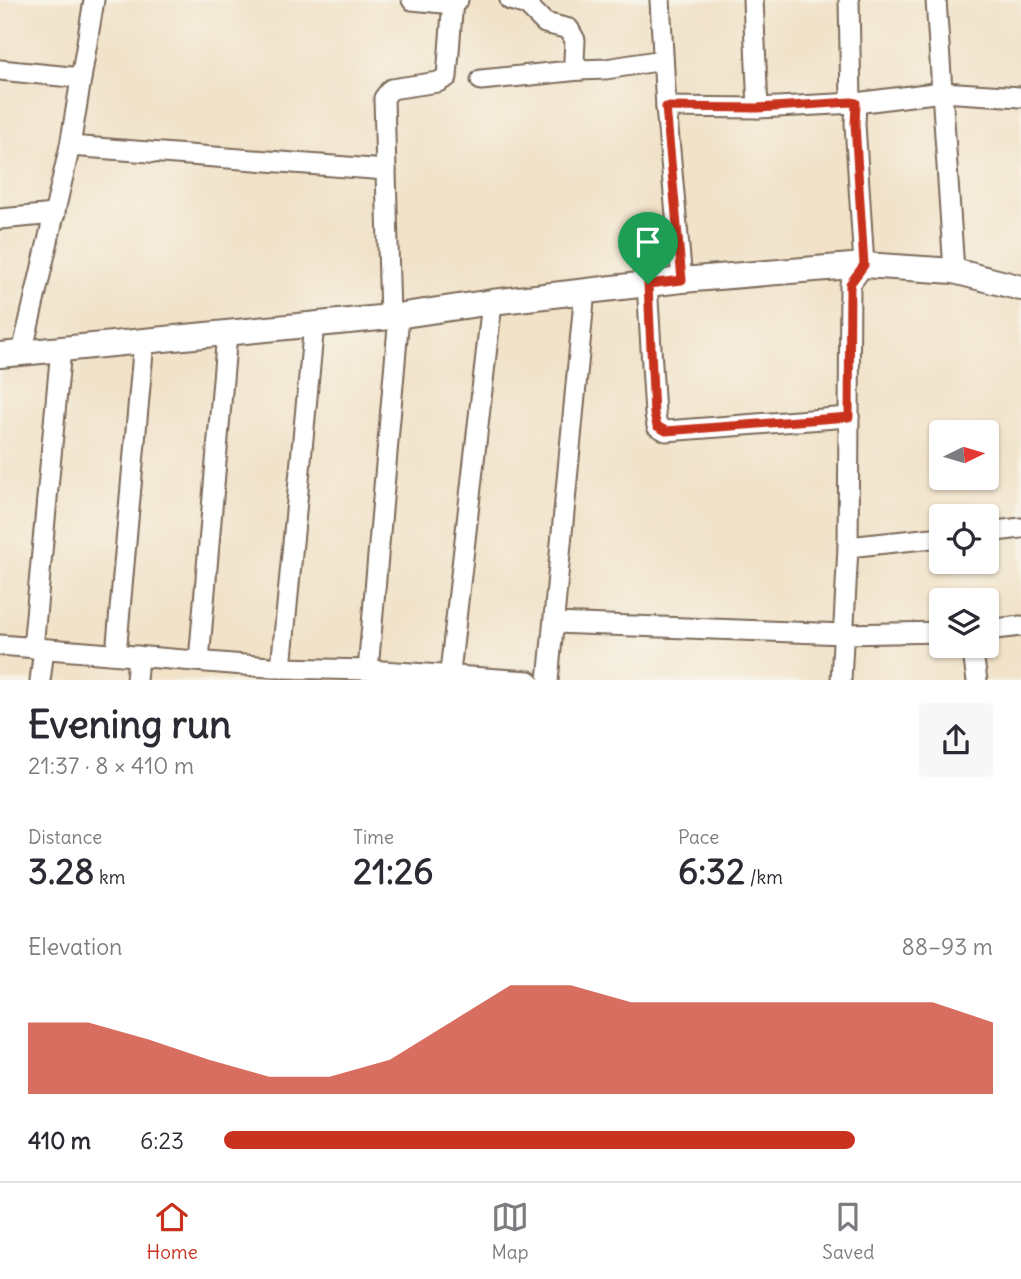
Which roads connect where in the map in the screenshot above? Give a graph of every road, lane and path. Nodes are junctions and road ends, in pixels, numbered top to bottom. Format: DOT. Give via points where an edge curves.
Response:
graph roads {
  1 [pos="94,0"];
  2 [pos="412,0"];
  3 [pos="660,0"];
  4 [pos="753,0"];
  5 [pos="849,0"];
  6 [pos="936,0"];
  7 [pos="455,1"];
  8 [pos="523,2"];
  9 [pos="663,60"];
  10 [pos="0,70"];
  11 [pos="580,71"];
  12 [pos="81,78"];
  13 [pos="481,80"];
  14 [pos="943,92"];
  15 [pos="1021,97"];
  16 [pos="854,102"];
  17 [pos="666,107"];
  18 [pos="758,108"];
  19 [pos="70,146"];
  20 [pos="386,170"];
  21 [pos="55,214"];
  22 [pos="0,219"];
  23 [pos="864,265"];
  24 [pos="954,271"];
  25 [pos="682,280"];
  26 [pos="648,284"];
  27 [pos="1021,288"];
  28 [pos="585,290"];
  29 [pos="492,302"];
  30 [pos="395,316"];
  31 [pos="314,324"];
  32 [pos="227,333"];
  33 [pos="144,341"];
  34 [pos="61,349"];
  35 [pos="11,354"];
  36 [pos="849,417"];
  37 [pos="1021,528"];
  38 [pos="999,531"];
  39 [pos="929,538"];
  40 [pos="848,547"];
  41 [pos="554,623"];
  42 [pos="1021,626"];
  43 [pos="999,629"];
  44 [pos="929,632"];
  45 [pos="844,634"];
  46 [pos="0,645"];
  47 [pos="38,648"];
  48 [pos="116,654"];
  49 [pos="138,656"];
  50 [pos="974,658"];
  51 [pos="199,661"];
  52 [pos="281,668"];
  53 [pos="368,670"];
  54 [pos="235,672"];
  55 [pos="332,675"];
  56 [pos="450,678"];
  57 [pos="40,680"];
  58 [pos="136,680"];
  59 [pos="503,680"];
  60 [pos="548,680"];
  61 [pos="841,680"];
  62 [pos="977,680"];
  1 -- 12 [label="street"];
  2 -- 7 [label="street"];
  3 -- 9 [label="street"];
  4 -- 18 [label="street"];
  5 -- 16 [label="street"];
  6 -- 14 [label="street"];
  7 -- 20 [label="street" via="447,77 391,89 384,97"];
  8 -- 11 [label="street" via="545,23 569,29"];
  9 -- 11 [label="street"];
  9 -- 17 [label="street"];
  10 -- 12 [label="street"];
  11 -- 13 [label="street"];
  12 -- 19 [label="street"];
  14 -- 15 [label="street"];
  14 -- 16 [label="street"];
  14 -- 24 [label="street"];
  16 -- 18 [label="street"];
  16 -- 23 [label="street"];
  17 -- 18 [label="street"];
  17 -- 25 [label="street"];
  19 -- 20 [label="street"];
  19 -- 21 [label="street"];
  20 -- 30 [label="street"];
  21 -- 22 [label="street"];
  21 -- 35 [label="street"];
  23 -- 24 [label="street"];
  23 -- 25 [label="street"];
  23 -- 36 [label="street" via="850,284"];
  24 -- 27 [label="street"];
  25 -- 26 [label="street"];
  26 -- 28 [label="street"];
  26 -- 36 [label="street" via="657,426 666,431"];
  28 -- 29 [label="street"];
  28 -- 41 [label="street"];
  29 -- 30 [label="street"];
  29 -- 56 [label="street"];
  30 -- 31 [label="street"];
  30 -- 53 [label="street"];
  31 -- 32 [label="street"];
  31 -- 52 [label="street"];
  32 -- 33 [label="street"];
  32 -- 51 [label="street"];
  33 -- 34 [label="street"];
  33 -- 48 [label="street"];
  34 -- 35 [label="street"];
  34 -- 47 [label="street"];
  36 -- 40 [label="street"];
  37 -- 38 [label="street"];
  39 -- 40 [label="street"];
  40 -- 45 [label="street"];
  41 -- 45 [label="street"];
  41 -- 60 [label="street"];
  42 -- 43 [label="street"];
  44 -- 45 [label="street"];
  45 -- 61 [label="street"];
  46 -- 47 [label="street"];
  47 -- 48 [label="street"];
  47 -- 57 [label="street"];
  48 -- 49 [label="street"];
  49 -- 51 [label="street"];
  49 -- 58 [label="street"];
  50 -- 62 [label="street"];
  51 -- 54 [label="street"];
  52 -- 54 [label="street"];
  52 -- 55 [label="street"];
  53 -- 55 [label="street"];
  53 -- 56 [label="street"];
  56 -- 59 [label="street"];
}
